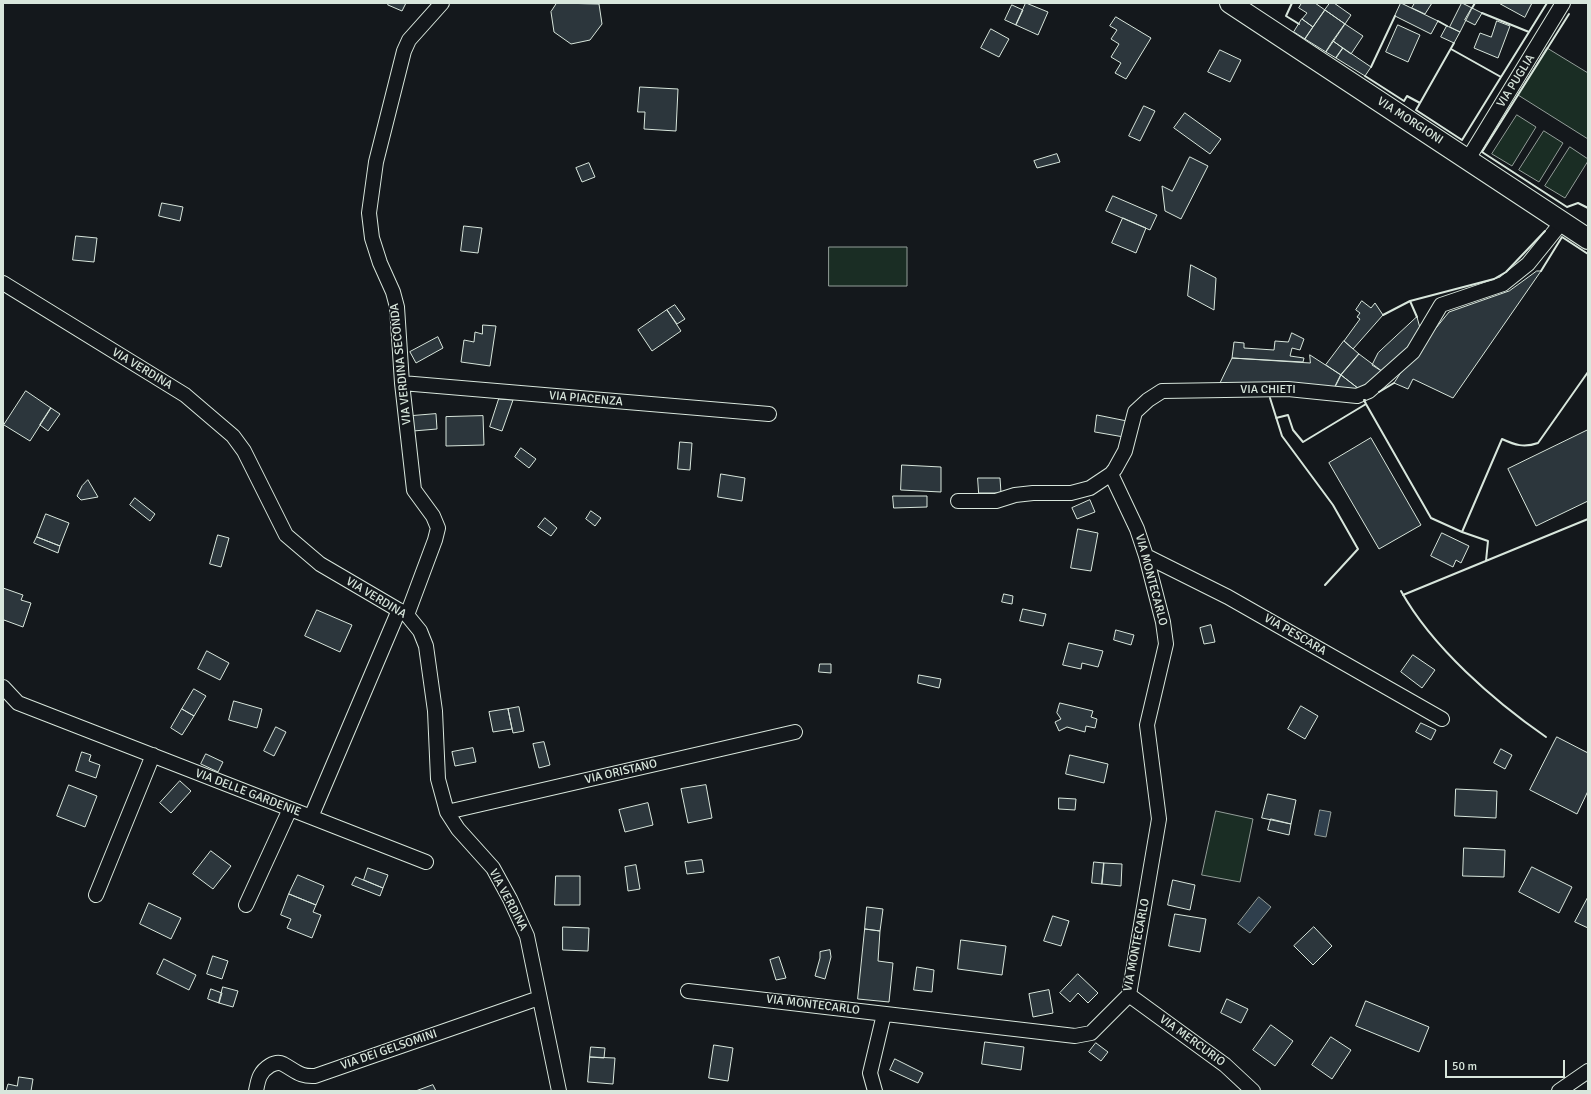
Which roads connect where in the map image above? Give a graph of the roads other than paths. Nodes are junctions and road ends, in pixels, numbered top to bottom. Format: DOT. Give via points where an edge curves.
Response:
graph roads {
  1 [pos="442,3"];
  2 [pos="1230,3"];
  3 [pos="1563,3"];
  4 [pos="1468,159"];
  5 [pos="1562,222"];
  6 [pos="1588,239"];
  7 [pos="3,283"];
  8 [pos="402,383"];
  9 [pos="769,414"];
  10 [pos="1111,474"];
  11 [pos="958,501"];
  12 [pos="1146,556"];
  13 [pos="403,613"];
  14 [pos="3,687"];
  15 [pos="1442,719"];
  16 [pos="795,732"];
  17 [pos="153,755"];
  18 [pos="290,809"];
  19 [pos="447,812"];
  20 [pos="311,817"];
  21 [pos="426,862"];
  22 [pos="96,895"];
  23 [pos="246,905"];
  24 [pos="688,991"];
  25 [pos="1129,995"];
  26 [pos="539,998"];
  27 [pos="884,1014"];
  28 [pos="1588,1071"];
  29 [pos="256,1091"];
  30 [pos="559,1091"];
  31 [pos="875,1091"];
  32 [pos="1253,1091"];
  33 [pos="1559,1091"];
  1 -- 8 [label="street, VIA VERDINA SECONDA" via="409,40 404,51 376,162 369,213 372,238 397,307"];
  2 -- 4 [label="main road, VIA MORGIONI"];
  3 -- 4 [label="street, VIA PUGLIA"];
  4 -- 5 [label="main road, VIA MORGIONI"];
  5 -- 6 [label="main road, VIA MORGIONI"];
  5 -- 10 [label="street, VIA CHIETI" via="1528,264 1503,284 1441,305 1413,352 1370,391 1357,396 1288,389 1162,391 1135,412 1125,451"];
  7 -- 13 [label="street, VIA VERDINA" via="185,395 233,436 244,451 286,535 320,564"];
  8 -- 9 [label="street, VIA PIACENZA"];
  8 -- 13 [label="street, VIA VERDINA SECONDA" via="414,490 433,516 438,528"];
  10 -- 11 [label="street, VIA CHIETI" via="1090,488 1071,493 1021,494 996,501"];
  10 -- 12 [label="street, VIA MONTECARLO" via="1137,529"];
  12 -- 15 [label="street, VIA PESCARA" via="1228,597"];
  12 -- 25 [label="street, VIA MONTECARLO" via="1166,644 1147,726 1159,819"];
  13 -- 19 [label="street, VIA VERDINA" via="420,631 426,646 435,711 438,779"];
  13 -- 20 [label="street, VIA DELLE GARDENIE"];
  14 -- 17 [label="street, VIA DELLE GARDENIE" via="18,703"];
  16 -- 19 [label="street, VIA ORISTANO"];
  17 -- 18 [label="street, VIA DELLE GARDENIE"];
  17 -- 22 [label="street"];
  18 -- 20 [label="street, VIA DELLE GARDENIE"];
  18 -- 23 [label="street"];
  19 -- 26 [label="street, VIA VERDINA" via="458,829 493,868 510,899 527,936"];
  20 -- 21 [label="street"];
  24 -- 27 [label="street, VIA MONTECARLO"];
  25 -- 27 [label="street, VIA MONTECARLO" via="1091,1033 1075,1036"];
  25 -- 32 [label="street, VIA MERCURIO" via="1225,1065"];
  26 -- 29 [label="street, VIA DEI GELSOMINI" via="315,1076 297,1073 276,1063 260,1075"];
  26 -- 30 [label="street, VIA VERDINA"];
  27 -- 31 [label="street" via="870,1073"];
  28 -- 33 [label="street"];
}
